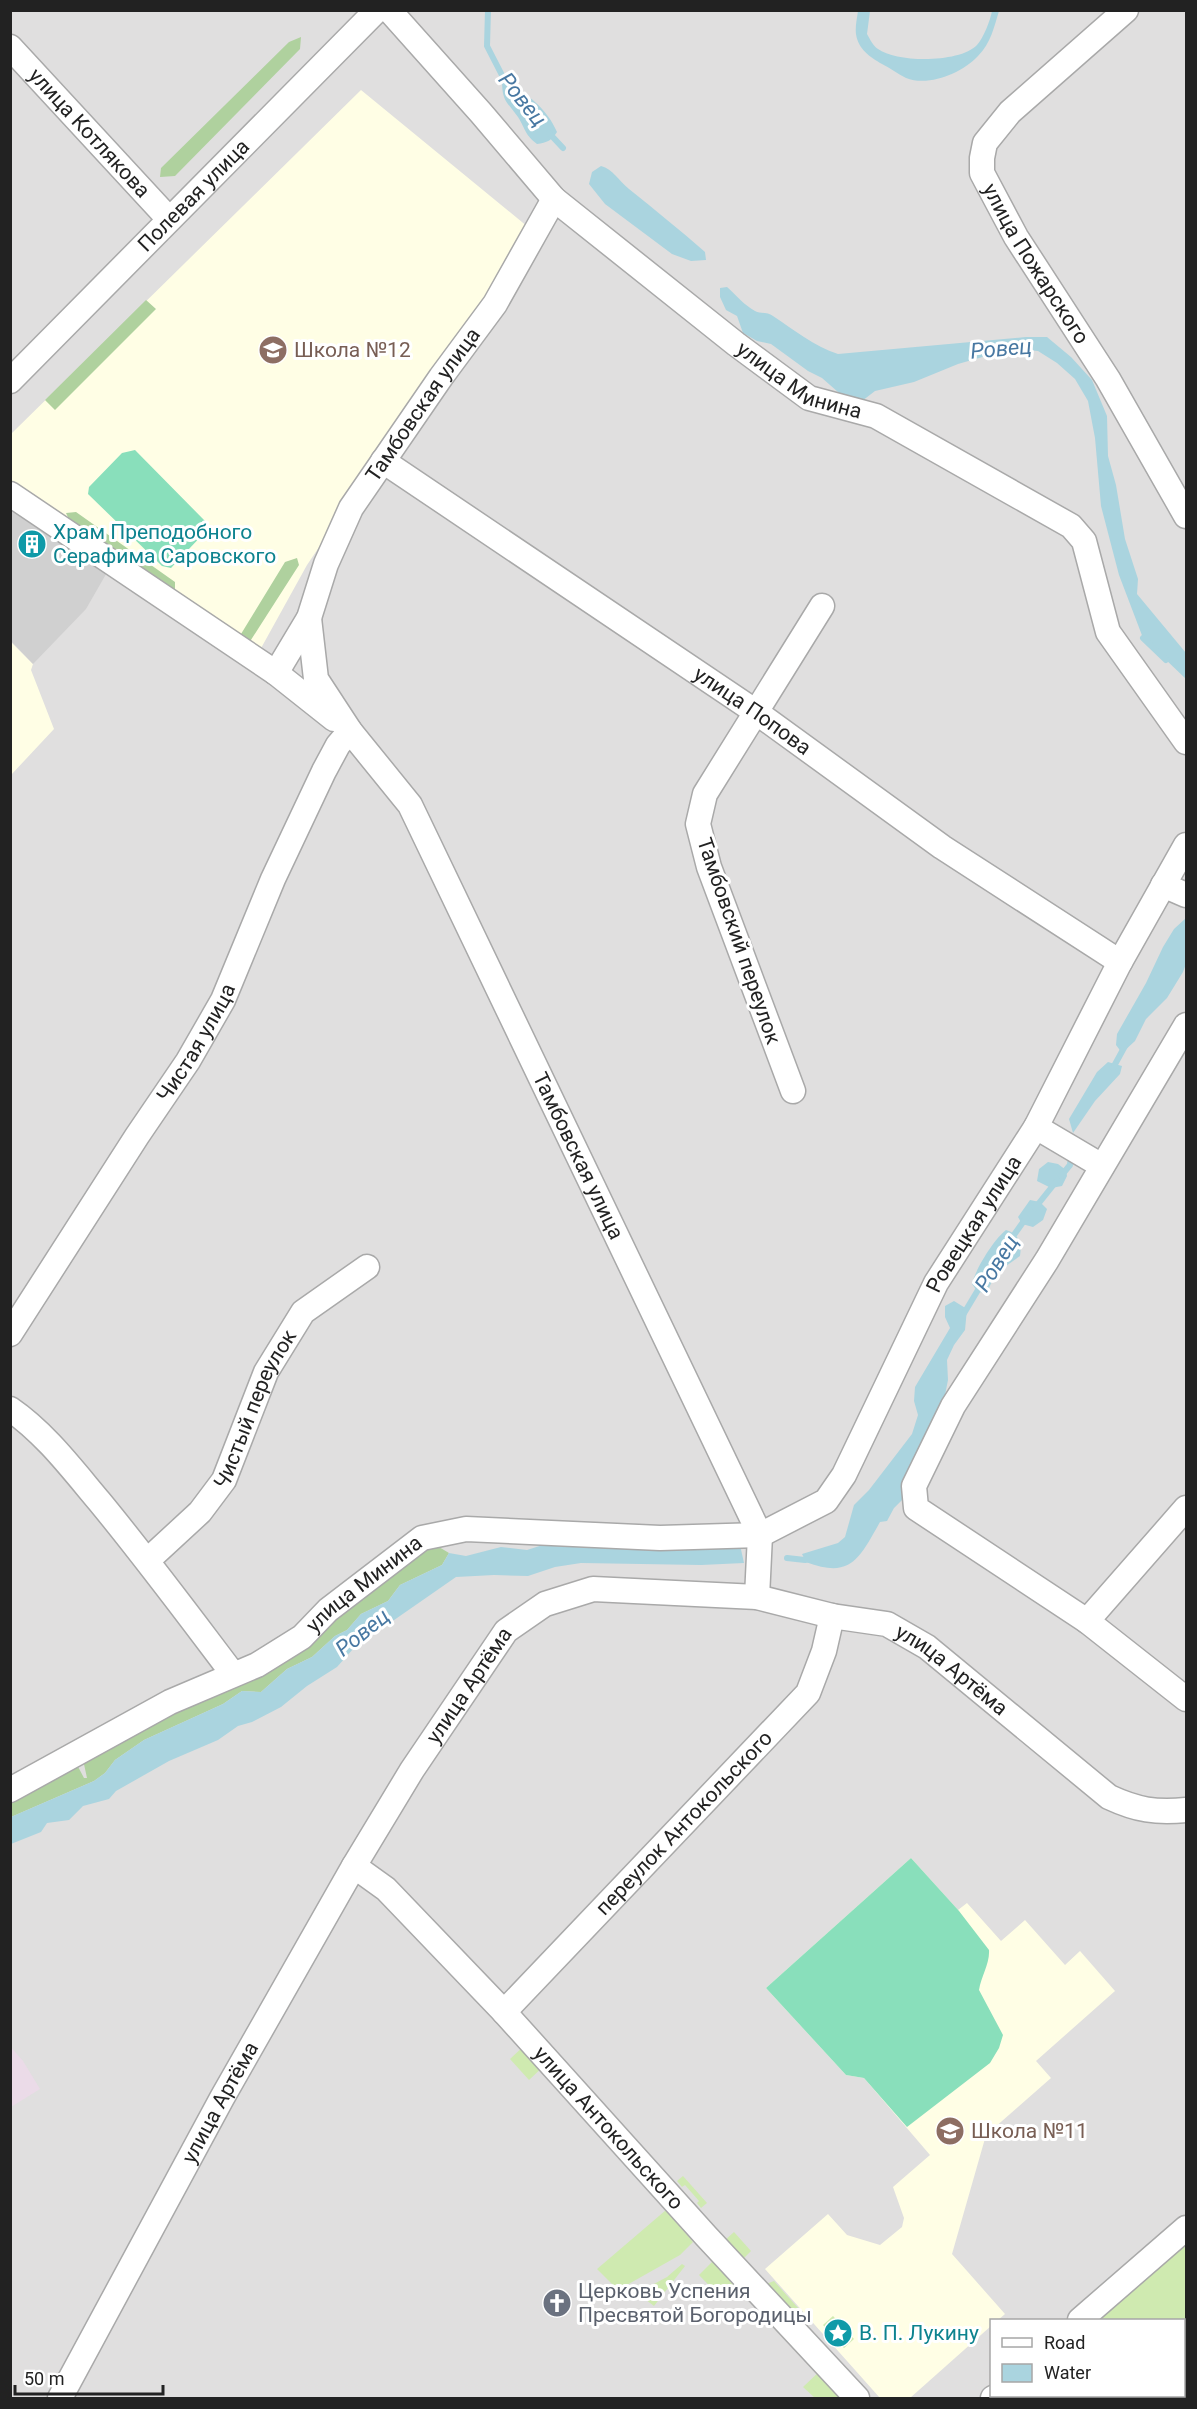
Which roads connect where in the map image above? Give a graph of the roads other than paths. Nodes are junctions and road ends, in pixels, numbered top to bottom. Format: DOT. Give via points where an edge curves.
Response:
graph roads {
  1 [pos="377,10"];
  2 [pos="389,10"];
  3 [pos="1126,10"];
  4 [pos="10,46"];
  5 [pos="554,199"];
  6 [pos="169,219"];
  7 [pos="10,381"];
  8 [pos="382,461"];
  9 [pos="10,494"];
  10 [pos="1186,516"];
  11 [pos="822,606"];
  12 [pos="309,618"];
  13 [pos="276,673"];
  14 [pos="756,712"];
  15 [pos="350,731"];
  16 [pos="1186,742"];
  17 [pos="1186,844"];
  18 [pos="1163,885"];
  19 [pos="1186,895"];
  20 [pos="1120,962"];
  21 [pos="1186,1025"];
  22 [pos="793,1091"];
  23 [pos="1036,1127"];
  24 [pos="1102,1166"];
  25 [pos="367,1267"];
  26 [pos="10,1334"];
  27 [pos="10,1409"];
  28 [pos="1186,1508"];
  29 [pos="760,1535"];
  30 [pos="148,1560"];
  31 [pos="757,1597"];
  32 [pos="832,1616"];
  33 [pos="1087,1621"];
  34 [pos="233,1674"];
  35 [pos="1186,1699"];
  36 [pos="10,1790"];
  37 [pos="1186,1810"];
  38 [pos="354,1866"];
  39 [pos="504,2012"];
  40 [pos="1186,2228"];
  41 [pos="1081,2319"];
  42 [pos="60,2398"];
  43 [pos="857,2398"];
  1 -- 6 [label="street, Полевая улица"];
  2 -- 5 [label="street, улица Минина"];
  3 -- 10 [label="street, улица Пожарского" via="1010,112 985,143 982,173 1016,237 1108,379"];
  4 -- 6 [label="street, улица Котлякова"];
  5 -- 8 [label="street, Тамбовская улица" via="495,304"];
  5 -- 16 [label="street, улица Минина" via="809,398 876,416 1071,526 1084,541 1108,632"];
  6 -- 7 [label="street, Полевая улица"];
  8 -- 12 [label="street, Тамбовская улица" via="351,508 326,564"];
  8 -- 14 [label="street, улица Попова"];
  9 -- 13 [label="street, Тамбовская улица"];
  11 -- 14 [label="street, Тамбовский переулок"];
  12 -- 13 [label="street, Тамбовская улица"];
  12 -- 15 [label="street, Тамбовская улица" via="316,679"];
  13 -- 15 [label="street, Тамбовская улица"];
  14 -- 20 [label="street, улица Попова" via="942,847"];
  14 -- 22 [label="street, Тамбовский переулок" via="705,794 698,824 709,867"];
  15 -- 26 [label="street, Чистая улица" via="324,771 223,999 188,1060"];
  15 -- 29 [label="street, Тамбовская улица" via="410,805"];
  17 -- 18 [label="street"];
  18 -- 19 [label="street"];
  18 -- 20 [label="street, Ровецкая улица"];
  20 -- 23 [label="street, Ровецкая улица"];
  21 -- 24 [label="street"];
  23 -- 24 [label="street"];
  23 -- 29 [label="street, Ровецкая улица" via="936,1283 844,1475 826,1501"];
  24 -- 33 [label="street" via="953,1406 914,1486 916,1509"];
  25 -- 30 [label="street, Чистый переулок" via="303,1312 266,1372 224,1479 200,1512"];
  27 -- 30 [label="street" via="65,1460"];
  28 -- 33 [label="street"];
  29 -- 31 [label="street, Тамбовская улица"];
  29 -- 34 [label="street, улица Минина" via="660,1538 466,1529 422,1538 328,1610 302,1637 257,1665"];
  30 -- 34 [label="street"];
  31 -- 32 [label="street, улица Артёма"];
  31 -- 38 [label="street, улица Артёма" via="593,1589 545,1604 506,1632 412,1770"];
  32 -- 37 [label="street, улица Артёма" via="887,1624 927,1647 1109,1797 1132,1807 1162,1812"];
  32 -- 39 [label="street, переулок Антокольского" via="808,1693"];
  33 -- 35 [label="street"];
  34 -- 36 [label="street, улица Минина" via="170,1702"];
  38 -- 39 [label="street, улица Антокольского" via="386,1889"];
  38 -- 42 [label="street, улица Артёма"];
  39 -- 43 [label="street, улица Антокольского"];
  40 -- 41 [label="street"];
}
